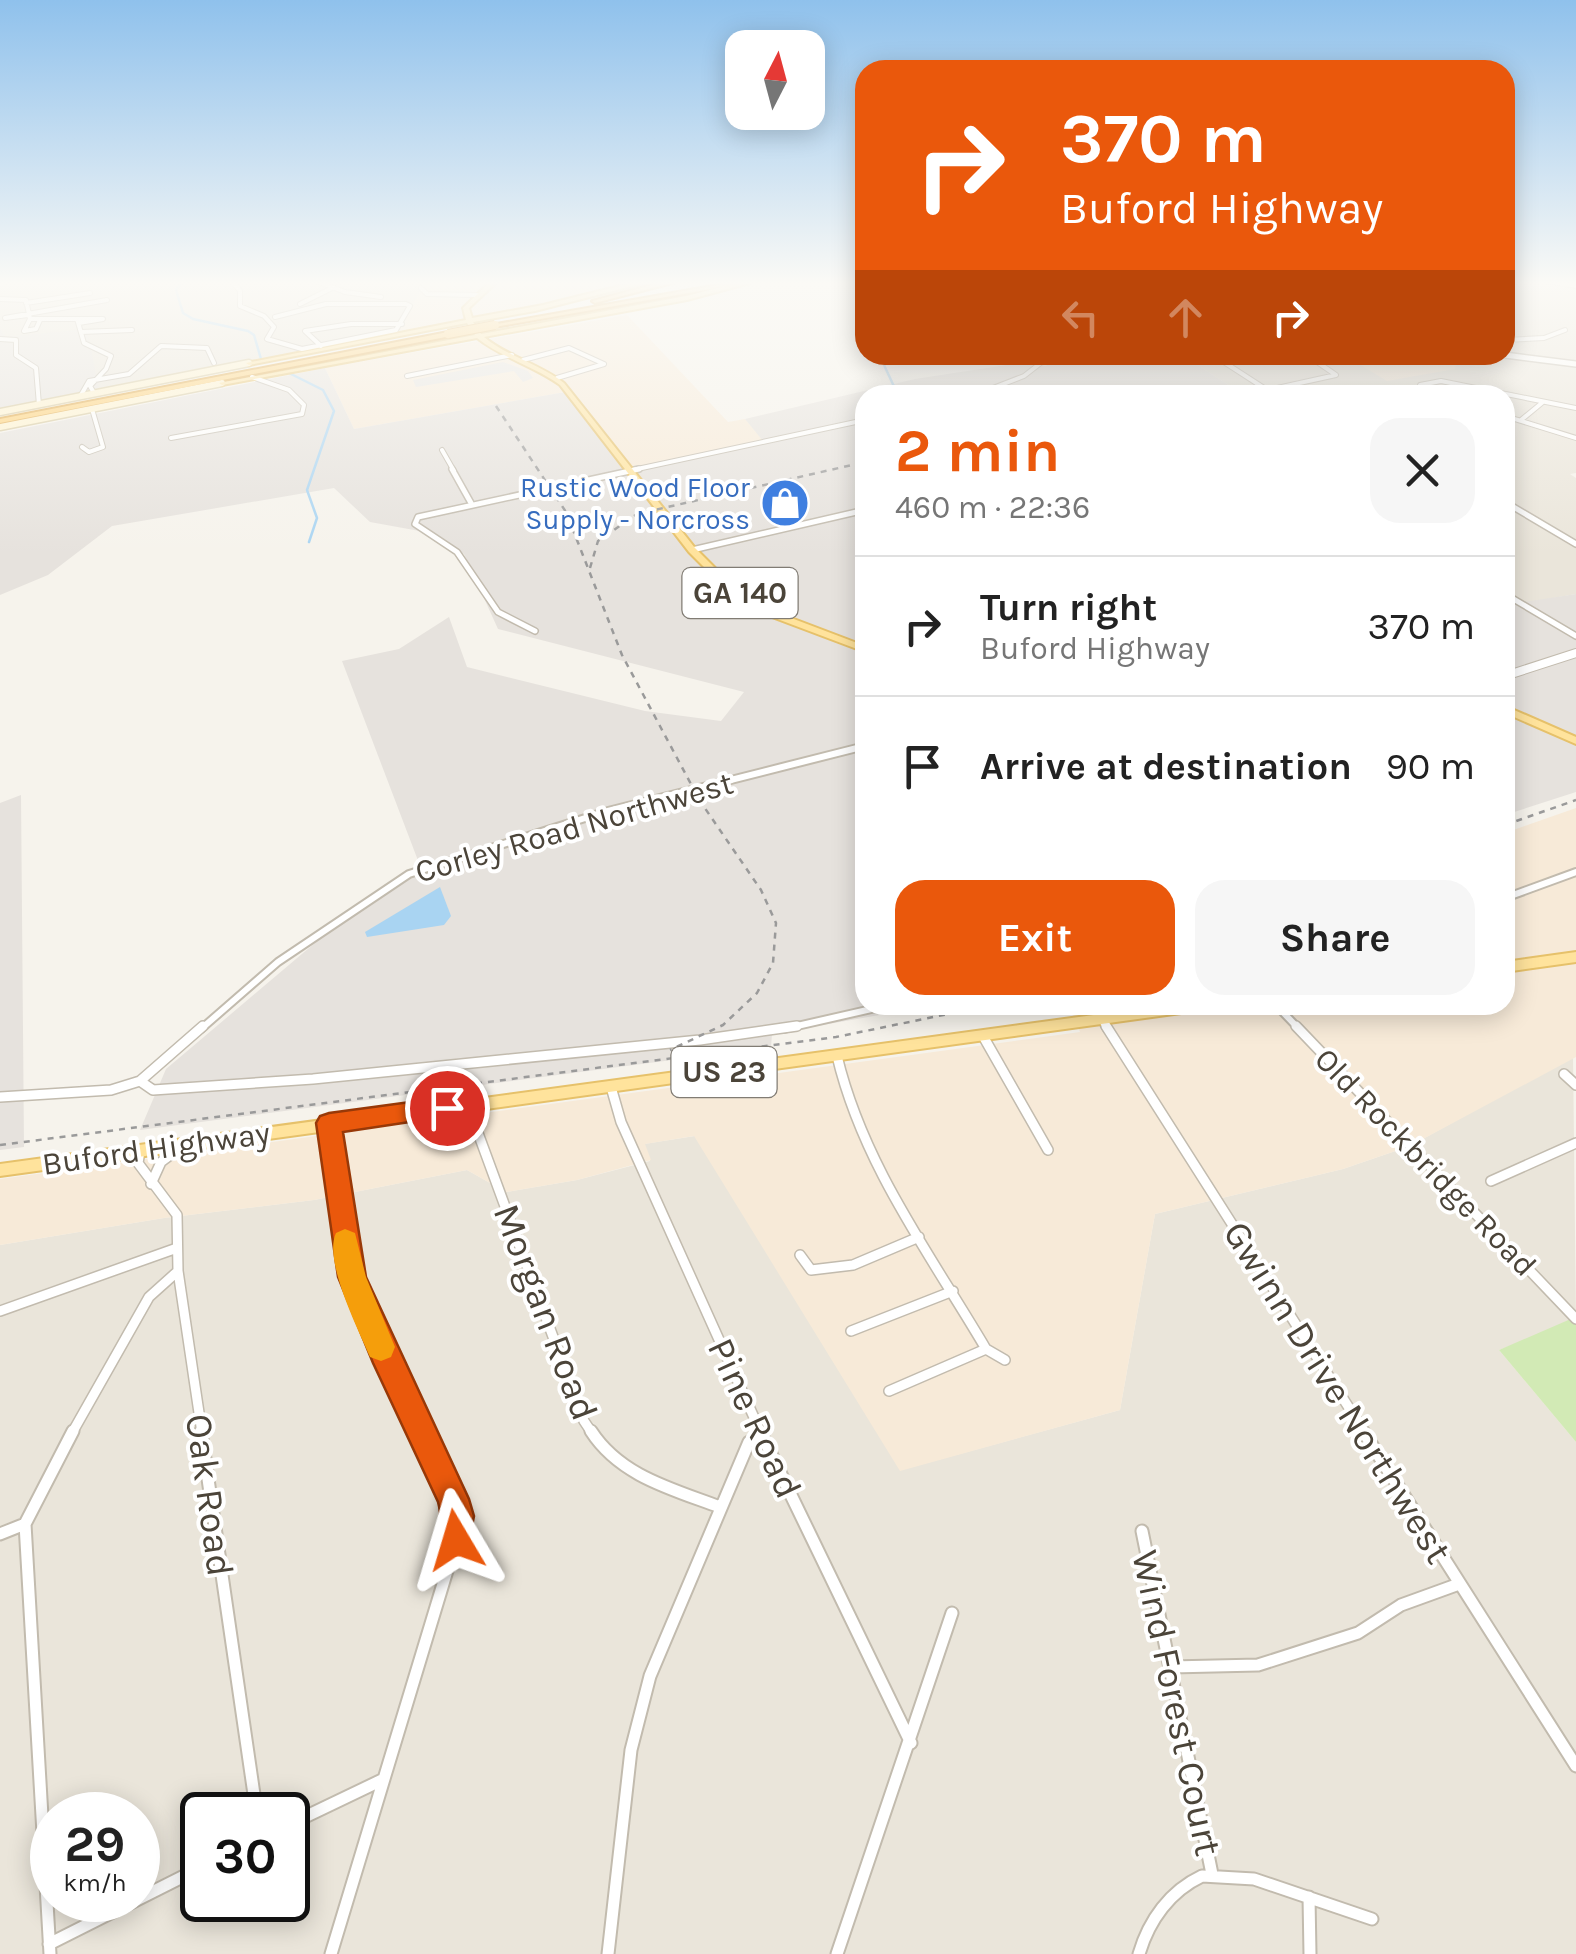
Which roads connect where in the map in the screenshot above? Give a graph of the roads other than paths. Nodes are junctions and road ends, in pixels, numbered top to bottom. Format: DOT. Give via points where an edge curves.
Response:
graph roads {
  1 [pos="36,372"];
  2 [pos="101,372"];
  3 [pos="131,372"];
  4 [pos="214,372"];
  5 [pos="231,372"];
  6 [pos="238,372"];
  7 [pos="277,372"];
  8 [pos="423,372"];
  9 [pos="546,372"];
  10 [pos="577,372"];
  11 [pos="1029,372"];
  12 [pos="1332,372"];
  13 [pos="407,376"];
  14 [pos="252,377"];
  15 [pos="97,378"];
  16 [pos="557,378"];
  17 [pos="222,383"];
  18 [pos="1001,385"];
  19 [pos="1291,385"];
  20 [pos="1420,385"];
  21 [pos="1464,385"];
  22 [pos="79,396"];
  23 [pos="1515,396"];
  24 [pos="113,399"];
  25 [pos="93,401"];
  26 [pos="1543,402"];
  27 [pos="39,404"];
  28 [pos="1576,408"];
  29 [pos="1515,418"];
  30 [pos="0,419"];
  31 [pos="1521,420"];
  32 [pos="855,422"];
  33 [pos="171,438"];
  34 [pos="1576,438"];
  35 [pos="82,447"];
  36 [pos="442,450"];
  37 [pos="631,470"];
  38 [pos="471,503"];
  39 [pos="1515,508"];
  40 [pos="855,512"];
  41 [pos="1576,544"];
  42 [pos="692,550"];
  43 [pos="1515,600"];
  44 [pos="535,631"];
  45 [pos="1576,636"];
  46 [pos="855,646"];
  47 [pos="1576,653"];
  48 [pos="1515,673"];
  49 [pos="1515,714"];
  50 [pos="1576,741"];
  51 [pos="855,749"];
  52 [pos="1576,872"];
  53 [pos="1515,894"];
  54 [pos="1576,957"];
  55 [pos="1515,966"];
  56 [pos="855,1013"];
  57 [pos="1124,1015"];
  58 [pos="1286,1015"];
  59 [pos="1100,1018"];
  60 [pos="982,1036"];
  61 [pos="837,1056"];
  62 [pos="1564,1074"];
  63 [pos="140,1082"];
  64 [pos="1576,1085"];
  65 [pos="612,1087"];
  66 [pos="0,1097"];
  67 [pos="475,1104"];
  68 [pos="329,1123"];
  69 [pos="1576,1142"];
  70 [pos="185,1145"];
  71 [pos="1048,1150"];
  72 [pos="140,1151"];
  73 [pos="0,1170"];
  74 [pos="1491,1182"];
  75 [pos="152,1184"];
  76 [pos="919,1237"];
  77 [pos="177,1248"];
  78 [pos="800,1254"];
  79 [pos="178,1271"];
  80 [pos="954,1291"];
  81 [pos="0,1312"];
  82 [pos="1576,1319"];
  83 [pos="852,1331"];
  84 [pos="986,1349"];
  85 [pos="1005,1360"];
  86 [pos="889,1392"];
  87 [pos="762,1436"];
  88 [pos="720,1506"];
  89 [pos="26,1524"];
  90 [pos="1142,1532"];
  91 [pos="0,1534"];
  92 [pos="1459,1584"];
  93 [pos="952,1613"];
  94 [pos="1170,1667"];
  95 [pos="912,1743"];
  96 [pos="1576,1766"];
  97 [pos="384,1779"];
  98 [pos="254,1792"];
  99 [pos="310,1814"];
  100 [pos="1212,1874"];
  101 [pos="180,1880"];
  102 [pos="1308,1897"];
  103 [pos="1372,1920"];
  104 [pos="49,1949"];
  105 [pos="331,1954"];
  106 [pos="608,1954"];
  107 [pos="837,1954"];
  108 [pos="1139,1954"];
  109 [pos="1310,1954"];
  1 -- 27 [label="street"];
  2 -- 15 [label="street"];
  3 -- 15 [label="street"];
  4 -- 25 [label="highway"];
  5 -- 25 [label="highway"];
  6 -- 24 [label="highway"];
  7 -- 14 [label="main road"];
  8 -- 13 [label="street"];
  9 -- 16 [label="main road, GA 140"];
  10 -- 16 [label="street"];
  11 -- 18 [label="street"];
  12 -- 19 [label="street"];
  14 -- 17 [label="main road"];
  14 -- 33 [label="street" via="289,390 304,406 302,414"];
  15 -- 22 [label="street"];
  15 -- 25 [label="street" via="90,389"];
  16 -- 37 [label="main road, GA 140"];
  17 -- 24 [label="highway"];
  17 -- 25 [label="main road"];
  20 -- 21 [label="street"];
  22 -- 25 [label="main road"];
  22 -- 27 [label="main road"];
  23 -- 26 [label="street"];
  24 -- 30 [label="highway"];
  25 -- 30 [label="highway"];
  25 -- 35 [label="street" via="103,447"];
  26 -- 28 [label="street"];
  26 -- 31 [label="street"];
  27 -- 30 [label="main road"];
  29 -- 31 [label="street"];
  31 -- 34 [label="street"];
  32 -- 37 [label="street"];
  36 -- 38 [label="street"];
  37 -- 38 [label="street"];
  37 -- 42 [label="main road, GA 140"];
  38 -- 44 [label="street" via="428,513 415,524 457,552 498,612"];
  39 -- 41 [label="street"];
  40 -- 42 [label="street"];
  42 -- 46 [label="main road, GA 140" via="756,604"];
  43 -- 45 [label="street"];
  47 -- 48 [label="street"];
  49 -- 50 [label="main road"];
  51 -- 63 [label="street, Corley Road Northwest" via="604,812 409,874 278,962"];
  52 -- 53 [label="street"];
  54 -- 55 [label="main road"];
  56 -- 63 [label="street" via="790,1028 572,1054 153,1090"];
  57 -- 59 [label="main road, Buford Highway / US 23"];
  58 -- 82 [label="street, Old Rockbridge Road"];
  59 -- 60 [label="main road, Buford Highway / US 23"];
  59 -- 92 [label="street, Gwinn Drive Northwest"];
  60 -- 61 [label="main road, Buford Highway / US 23"];
  60 -- 71 [label="street"];
  61 -- 65 [label="main road, Buford Highway / US 23"];
  61 -- 76 [label="street" via="868,1150"];
  62 -- 64 [label="street"];
  63 -- 66 [label="street, Corley Road Northwest"];
  65 -- 67 [label="main road, Buford Highway / US 23"];
  65 -- 87 [label="street, Pine Road" via="620,1122"];
  67 -- 68 [label="main road, Buford Highway / US 23"];
  67 -- 88 [label="street, Morgan Road" via="478,1133 584,1421 605,1454 641,1477"];
  68 -- 70 [label="main road, Buford Highway / US 23"];
  68 -- 97 [label="street" via="352,1277 458,1516"];
  69 -- 74 [label="street"];
  70 -- 72 [label="main road, Buford Highway / US 23"];
  70 -- 75 [label="street" via="162,1159"];
  72 -- 73 [label="main road, Buford Highway / US 23"];
  72 -- 75 [label="street, Oak Road" via="138,1163"];
  75 -- 77 [label="street, Oak Road" via="176,1206"];
  76 -- 78 [label="street" via="822,1272 811,1270"];
  76 -- 80 [label="street"];
  77 -- 79 [label="street, Oak Road"];
  77 -- 81 [label="street"];
  79 -- 89 [label="street" via="149,1298 113,1355"];
  79 -- 98 [label="street, Oak Road"];
  80 -- 83 [label="street"];
  80 -- 84 [label="street"];
  84 -- 85 [label="street"];
  84 -- 86 [label="street"];
  87 -- 88 [label="street" via="749,1442"];
  87 -- 95 [label="street, Pine Road"];
  88 -- 106 [label="street" via="640,1713"];
  89 -- 91 [label="street"];
  89 -- 104 [label="street"];
  90 -- 94 [label="street, Wind Forest Court"];
  92 -- 94 [label="street" via="1402,1605 1358,1633 1258,1665"];
  92 -- 96 [label="street, Gwinn Drive Northwest"];
  93 -- 95 [label="street"];
  94 -- 100 [label="street, Wind Forest Court"];
  95 -- 107 [label="street"];
  97 -- 99 [label="street"];
  97 -- 105 [label="street"];
  100 -- 102 [label="street"];
  100 -- 108 [label="street" via="1156,1912"];
  101 -- 104 [label="street"];
  102 -- 103 [label="street"];
  102 -- 109 [label="street"];
}
